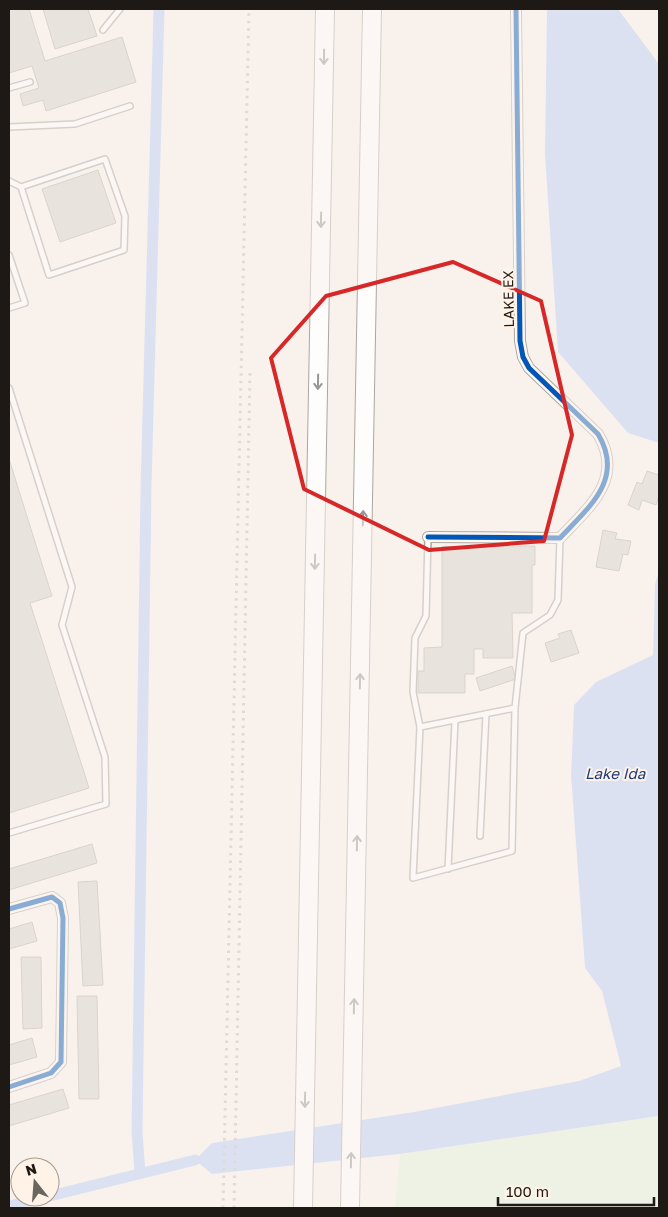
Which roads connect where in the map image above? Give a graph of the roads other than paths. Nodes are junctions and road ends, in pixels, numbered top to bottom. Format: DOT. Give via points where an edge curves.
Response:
graph roads {
  1 [pos="120,9"];
  2 [pos="325,9"];
  3 [pos="372,9"];
  4 [pos="516,9"];
  5 [pos="103,30"];
  6 [pos="30,82"];
  7 [pos="9,88"];
  8 [pos="130,106"];
  9 [pos="9,127"];
  10 [pos="9,181"];
  11 [pos="21,187"];
  12 [pos="9,255"];
  13 [pos="9,308"];
  14 [pos="9,388"];
  15 [pos="428,537"];
  16 [pos="560,538"];
  17 [pos="515,708"];
  18 [pos="486,714"];
  19 [pos="455,721"];
  20 [pos="420,728"];
  21 [pos="9,833"];
  22 [pos="480,836"];
  23 [pos="448,869"];
  24 [pos="9,908"];
  25 [pos="9,1087"];
  26 [pos="303,1208"];
  27 [pos="350,1208"];
  1 -- 5 [label="lane"];
  2 -- 26 [label="highway, one-way"];
  27 -- 3 [label="highway, one-way"];
  4 -- 16 [label="street, LAKE EX" via="520,341 529,368 598,434 606,447 609,462 607,478 596,499"];
  6 -- 7 [label="lane"];
  8 -- 9 [label="lane" via="75,124"];
  10 -- 11 [label="lane"];
  11 -- 11 [label="lane" via="106,159 125,216 124,250 49,275"];
  12 -- 13 [label="lane" via="25,303"];
  14 -- 21 [label="lane" via="72,587 62,625 105,757 106,804"];
  15 -- 16 [label="street"];
  15 -- 20 [label="lane" via="426,616 416,638 413,692"];
  16 -- 17 [label="lane" via="558,600 550,615 523,633"];
  17 -- 18 [label="lane"];
  17 -- 23 [label="lane" via="512,851"];
  18 -- 19 [label="lane"];
  18 -- 22 [label="lane"];
  19 -- 20 [label="lane"];
  19 -- 23 [label="lane"];
  20 -- 23 [label="lane" via="413,878"];
  24 -- 25 [label="street" via="52,897 60,903 64,965 61,1062 51,1073"];
}
